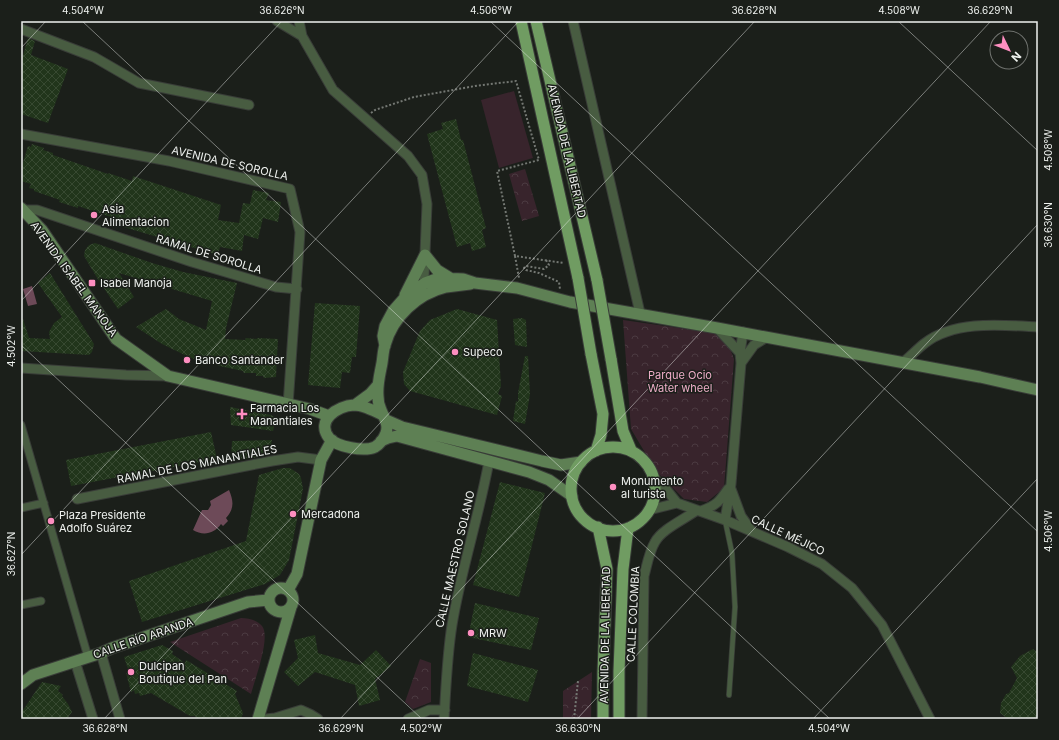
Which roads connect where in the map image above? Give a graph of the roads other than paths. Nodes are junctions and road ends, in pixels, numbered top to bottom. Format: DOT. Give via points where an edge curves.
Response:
graph roads {
  1 [pos="277,21"];
  2 [pos="300,21"];
  3 [pos="521,21"];
  4 [pos="536,21"];
  5 [pos="573,21"];
  6 [pos="21,29"];
  7 [pos="302,36"];
  8 [pos="248,105"];
  9 [pos="21,134"];
  10 [pos="22,209"];
  11 [pos="425,255"];
  12 [pos="451,282"];
  13 [pos="425,283"];
  14 [pos="297,289"];
  15 [pos="402,301"];
  16 [pos="640,313"];
  17 [pos="395,323"];
  18 [pos="1038,327"];
  19 [pos="718,328"];
  20 [pos="743,332"];
  21 [pos="767,337"];
  22 [pos="385,346"];
  23 [pos="740,358"];
  24 [pos="902,363"];
  25 [pos="21,368"];
  26 [pos="168,376"];
  27 [pos="377,386"];
  28 [pos="1038,390"];
  29 [pos="288,405"];
  30 [pos="356,405"];
  31 [pos="329,416"];
  32 [pos="384,418"];
  33 [pos="21,425"];
  34 [pos="332,440"];
  35 [pos="381,442"];
  36 [pos="24,444"];
  37 [pos="631,450"];
  38 [pos="596,451"];
  39 [pos="321,460"];
  40 [pos="489,461"];
  41 [pos="581,462"];
  42 [pos="654,478"];
  43 [pos="730,486"];
  44 [pos="572,496"];
  45 [pos="77,499"];
  46 [pos="44,503"];
  47 [pos="677,503"];
  48 [pos="21,508"];
  49 [pos="649,510"];
  50 [pos="699,511"];
  51 [pos="725,520"];
  52 [pos="598,527"];
  53 [pos="628,528"];
  54 [pos="751,531"];
  55 [pos="288,590"];
  56 [pos="268,600"];
  57 [pos="41,601"];
  58 [pos="21,605"];
  59 [pos="291,607"];
  60 [pos="101,653"];
  61 [pos="88,657"];
  62 [pos="75,662"];
  63 [pos="21,684"];
  64 [pos="729,695"];
  65 [pos="445,715"];
  66 [pos="93,719"];
  67 [pos="120,719"];
  68 [pos="258,719"];
  69 [pos="266,719"];
  70 [pos="318,719"];
  71 [pos="408,719"];
  72 [pos="604,719"];
  73 [pos="619,719"];
  74 [pos="642,719"];
  75 [pos="930,719"];
  1 -- 7 [label="street"];
  2 -- 7 [label="street"];
  3 -- 38 [label="main road, AVENIDA DE LA LIBERTAD, bridge" via="578,278 603,414"];
  4 -- 37 [label="main road, AVENIDA DE LA LIBERTAD, bridge" via="597,280 623,431"];
  5 -- 16 [label="street"];
  6 -- 8 [label="street" via="94,57 139,83"];
  7 -- 11 [label="street" via="333,90 408,156 422,175 427,204"];
  9 -- 14 [label="street, AVENIDA DE SOROLLA" via="169,161 290,189 300,232"];
  10 -- 14 [label="street, RAMAL DE SOROLLA" via="37,210 276,287"];
  10 -- 26 [label="main road, AVENIDA ISABEL MANOJA" via="42,230 116,338"];
  11 -- 12 [label="main road"];
  11 -- 13 [label="street"];
  11 -- 15 [label="main road"];
  12 -- 13 [label="main road" via="439,278"];
  12 -- 16 [label="main road" via="463,279 521,289 566,301"];
  12 -- 17 [label="main road" via="417,301"];
  13 -- 15 [label="main road"];
  13 -- 17 [label="main road" via="423,292 399,311"];
  14 -- 29 [label="street, AVENIDA DE SOROLLA"];
  15 -- 22 [label="main road" via="393,310 386,326 383,336"];
  16 -- 19 [label="main road"];
  17 -- 22 [label="main road"];
  18 -- 24 [label="street" via="989,325 953,329 926,342"];
  19 -- 20 [label="main road"];
  19 -- 23 [label="street"];
  20 -- 21 [label="main road"];
  20 -- 23 [label="street"];
  21 -- 23 [label="street"];
  21 -- 24 [label="main road"];
  22 -- 27 [label="main road"];
  23 -- 43 [label="street"];
  24 -- 28 [label="main road"];
  25 -- 26 [label="street"];
  26 -- 29 [label="main road"];
  27 -- 30 [label="main road"];
  27 -- 32 [label="main road" via="378,404"];
  29 -- 31 [label="main road"];
  30 -- 31 [label="main road" via="339,408"];
  30 -- 32 [label="main road"];
  31 -- 34 [label="main road" via="326,432"];
  32 -- 35 [label="main road" via="387,428"];
  32 -- 41 [label="main road" via="402,427 542,461 561,464"];
  33 -- 36 [label="street"];
  34 -- 35 [label="main road" via="342,446 359,449 375,447"];
  34 -- 39 [label="main road"];
  35 -- 40 [label="main road" via="398,436"];
  36 -- 46 [label="street"];
  37 -- 38 [label="main road" via="607,447"];
  37 -- 42 [label="main road" via="642,458 651,469"];
  38 -- 41 [label="main road"];
  39 -- 45 [label="street, RAMAL DE LOS MANANTIALES" via="298,457 272,460"];
  39 -- 55 [label="main road" via="297,574"];
  40 -- 44 [label="main road" via="549,480"];
  40 -- 65 [label="street, CALLE MAESTRO SOLANO" via="452,625"];
  41 -- 44 [label="main road" via="575,472"];
  42 -- 47 [label="street"];
  42 -- 49 [label="main road" via="654,497"];
  43 -- 50 [label="street, CALLE COLOMBIA" via="719,502"];
  43 -- 51 [label="street"];
  43 -- 54 [label="street" via="741,516"];
  44 -- 52 [label="main road" via="577,509 586,520"];
  46 -- 48 [label="street"];
  46 -- 61 [label="street"];
  47 -- 49 [label="street"];
  47 -- 50 [label="street, CALLE MÉJICO"];
  49 -- 53 [label="main road" via="640,521"];
  50 -- 51 [label="street, CALLE MÉJICO"];
  50 -- 74 [label="street, CALLE COLOMBIA" via="668,529 655,542 648,558 644,576"];
  51 -- 54 [label="street, CALLE MÉJICO"];
  51 -- 64 [label="lane" via="732,553 735,607"];
  52 -- 53 [label="main road" via="608,530"];
  52 -- 72 [label="main road, AVENIDA DE LA LIBERTAD" via="608,569 603,673"];
  53 -- 73 [label="main road, AVENIDA DE LA LIBERTAD" via="623,580"];
  54 -- 75 [label="street, CALLE MÉJICO" via="822,564 852,588 882,625"];
  55 -- 56 [label="main road" via="276,589"];
  55 -- 59 [label="main road" via="293,601"];
  56 -- 59 [label="main road" via="273,610 279,612"];
  56 -- 60 [label="main road, CALLE RÍO ARANDA" via="248,602"];
  57 -- 58 [label="street"];
  59 -- 68 [label="main road"];
  60 -- 61 [label="main road, CALLE RÍO ARANDA"];
  60 -- 67 [label="street"];
  61 -- 62 [label="main road, CALLE RÍO ARANDA"];
  62 -- 63 [label="main road, CALLE RÍO ARANDA" via="33,675"];
  62 -- 66 [label="street"];
  65 -- 71 [label="street" via="429,710"];
  69 -- 70 [label="street" via="301,710"];
}
